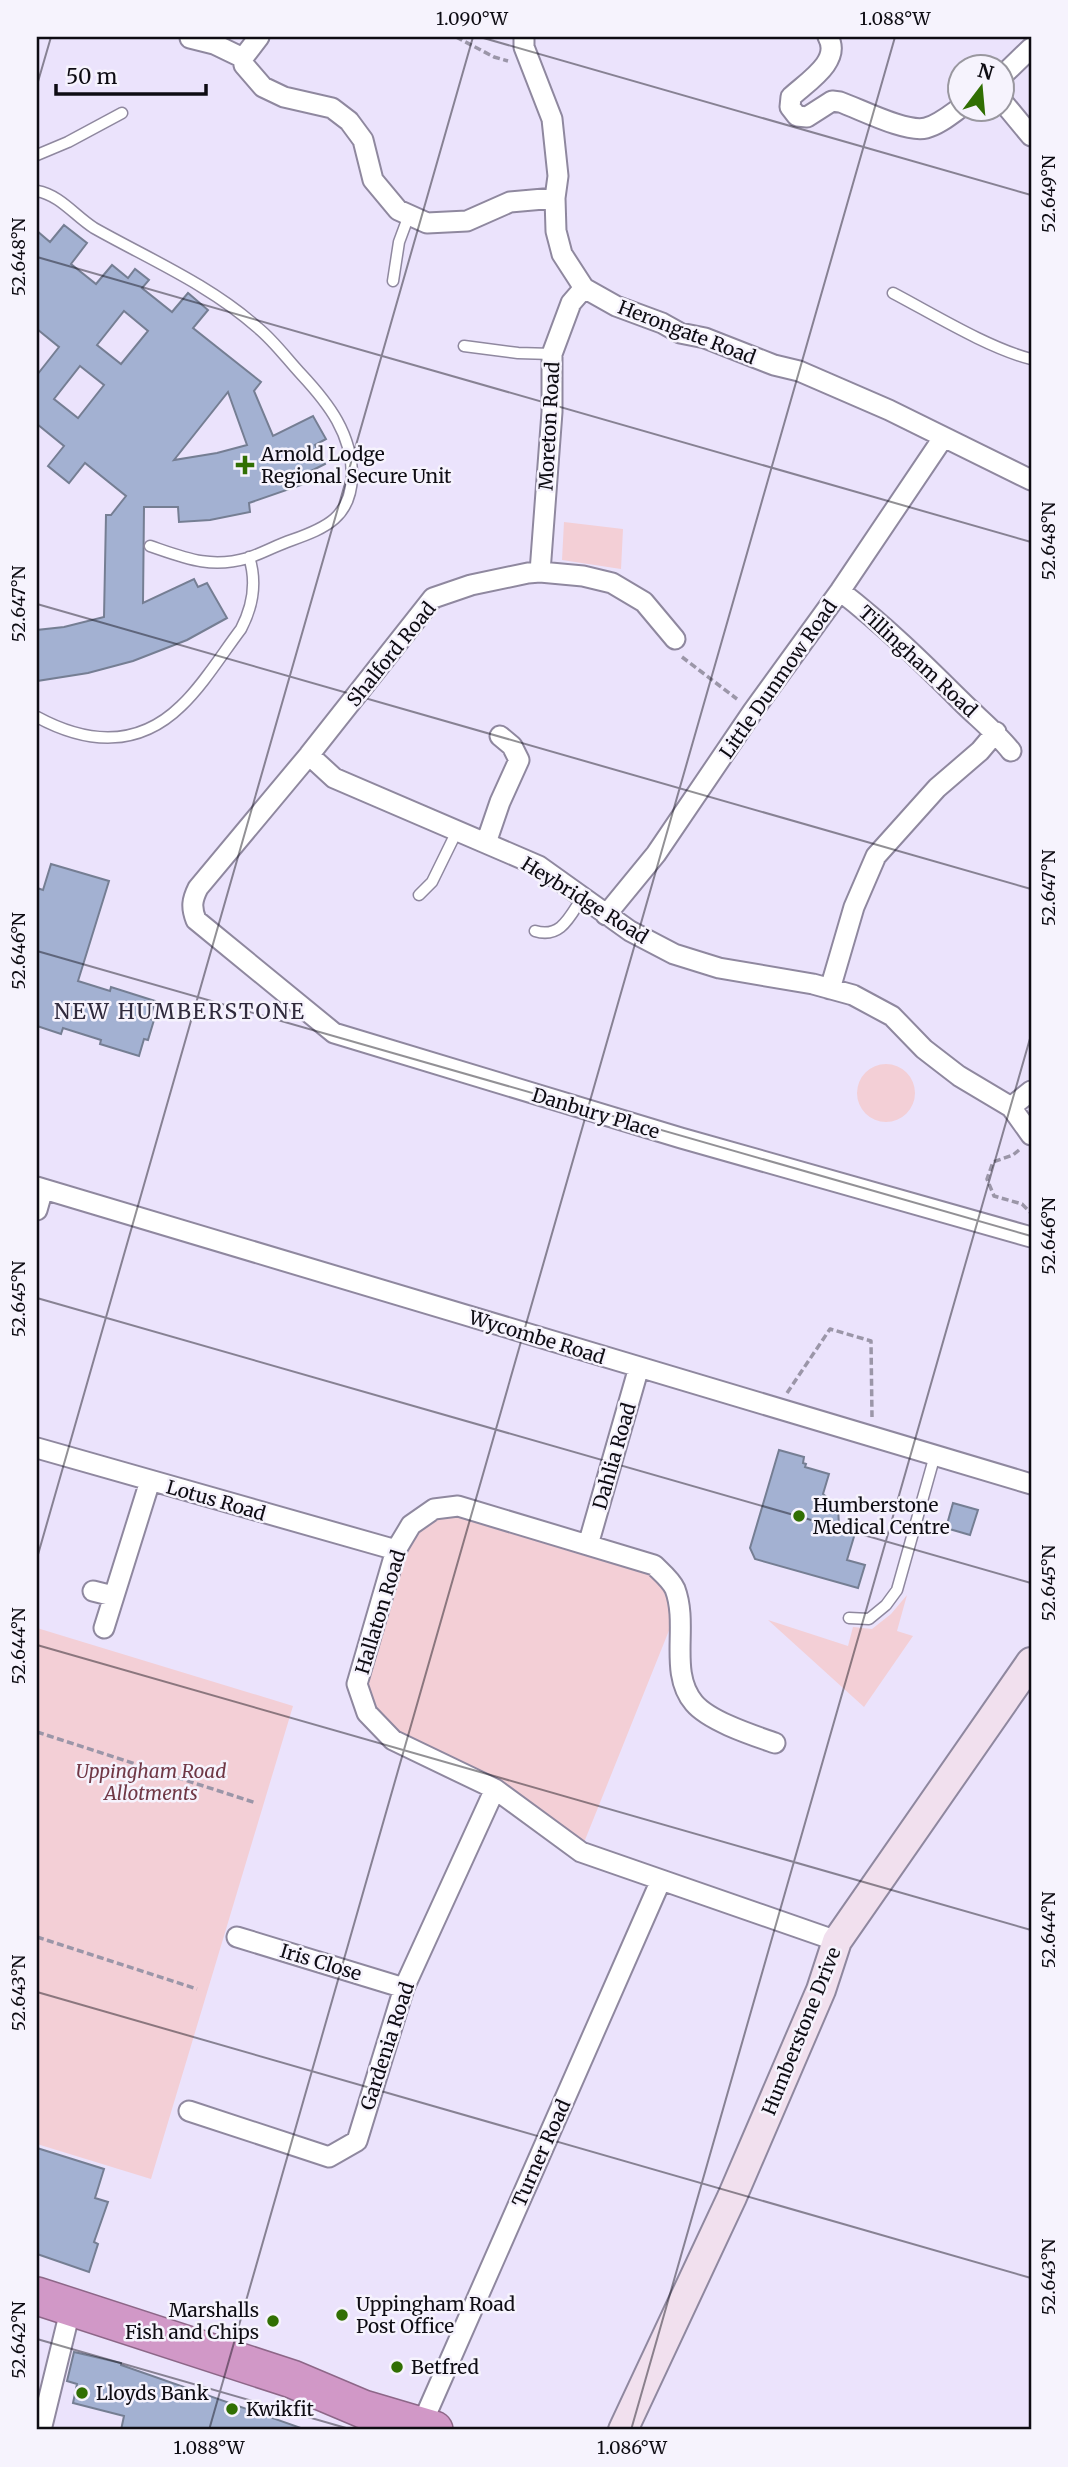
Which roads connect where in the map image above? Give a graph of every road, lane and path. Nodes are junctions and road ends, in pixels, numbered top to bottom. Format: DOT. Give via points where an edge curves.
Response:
graph roads {
  1 [pos="259,37"];
  2 [pos="456,37"];
  3 [pos="524,37"];
  4 [pos="828,37"];
  5 [pos="190,38"];
  6 [pos="1031,48"];
  7 [pos="243,58"];
  8 [pos="1016,62"];
  9 [pos="534,66"];
  10 [pos="122,113"];
  11 [pos="946,118"];
  12 [pos="1016,118"];
  13 [pos="1031,136"];
  14 [pos="37,155"];
  15 [pos="37,191"];
  16 [pos="555,198"];
  17 [pos="409,215"];
  18 [pos="393,281"];
  19 [pos="584,288"];
  20 [pos="893,293"];
  21 [pos="464,346"];
  22 [pos="552,354"];
  23 [pos="1031,359"];
  24 [pos="943,438"];
  25 [pos="1031,480"];
  26 [pos="150,546"];
  27 [pos="249,557"];
  28 [pos="540,572"];
  29 [pos="840,591"];
  30 [pos="675,639"];
  31 [pos="753,711"];
  32 [pos="37,718"];
  33 [pos="996,732"];
  34 [pos="500,736"];
  35 [pos="1011,751"];
  36 [pos="309,755"];
  37 [pos="457,831"];
  38 [pos="486,843"];
  39 [pos="419,895"];
  40 [pos="582,898"];
  41 [pos="606,915"];
  42 [pos="196,920"];
  43 [pos="535,932"];
  44 [pos="830,989"];
  45 [pos="1031,1091"];
  46 [pos="1011,1107"];
  47 [pos="1027,1141"];
  48 [pos="40,1188"];
  49 [pos="37,1210"];
  50 [pos="1031,1213"];
  51 [pos="1031,1237"];
  52 [pos="639,1367"];
  53 [pos="776,1408"];
  54 [pos="872,1436"];
  55 [pos="37,1448"];
  56 [pos="935,1455"];
  57 [pos="150,1481"];
  58 [pos="1031,1484"];
  59 [pos="588,1545"];
  60 [pos="396,1550"];
  61 [pos="93,1591"];
  62 [pos="113,1596"];
  63 [pos="849,1618"];
  64 [pos="104,1628"];
  65 [pos="1031,1662"];
  66 [pos="37,1732"];
  67 [pos="775,1743"];
  68 [pos="495,1789"];
  69 [pos="256,1803"];
  70 [pos="662,1880"];
  71 [pos="37,1937"];
  72 [pos="237,1937"];
  73 [pos="837,1941"];
  74 [pos="404,1988"];
  75 [pos="197,1989"];
  76 [pos="189,2111"];
  77 [pos="37,2296"];
  78 [pos="71,2307"];
  79 [pos="361,2419"];
  80 [pos="428,2428"];
  81 [pos="41,2430"];
  82 [pos="623,2430"];
  1 -- 7 [label="street"];
  2 -- 9 [label="path" via="494,57"];
  3 -- 9 [label="street, Herongate Road"];
  4 -- 11 [label="street" via="833,50 829,61 791,97 790,107 797,116 807,117 840,102 908,127 922,129"];
  5 -- 7 [label="street"];
  6 -- 8 [label="street"];
  7 -- 17 [label="street" via="263,87 332,108 349,121 363,140 373,180 398,210"];
  9 -- 16 [label="street, Herongate Road" via="552,118 558,176"];
  10 -- 14 [label="lane"];
  12 -- 13 [label="street"];
  15 -- 27 [label="lane" via="182,275 258,328 328,403 338,420 352,464 352,485 339,516 317,531"];
  16 -- 17 [label="street" via="509,202 467,221 427,223"];
  16 -- 19 [label="street, Herongate Road" via="562,254"];
  17 -- 18 [label="lane"];
  19 -- 22 [label="street, Moreton Road" via="571,303"];
  19 -- 24 [label="street, Herongate Road" via="680,333 799,371"];
  20 -- 23 [label="lane"];
  21 -- 22 [label="lane"];
  22 -- 28 [label="street, Moreton Road"];
  24 -- 25 [label="street, Herongate Road"];
  24 -- 29 [label="street, Little Dunmow Road"];
  26 -- 27 [label="lane" via="216,564"];
  27 -- 32 [label="lane" via="253,586 248,616 184,703 170,715 129,735 103,739 60,730"];
  28 -- 30 [label="street, Shalford Road" via="612,583 644,602"];
  28 -- 36 [label="street, Shalford Road" via="471,584 433,598"];
  29 -- 31 [label="street, Little Dunmow Road"];
  29 -- 33 [label="street, Tillingham Road" via="898,638"];
  30 -- 31 [label="path" via="669,647"];
  31 -- 41 [label="street, Little Dunmow Road" via="656,854"];
  33 -- 35 [label="street, Tillingham Road"];
  33 -- 44 [label="street" via="876,856 854,907"];
  34 -- 38 [label="street" via="519,760"];
  36 -- 37 [label="street, Heybridge Road" via="334,778"];
  36 -- 42 [label="street, Shalford Road" via="198,888 192,909"];
  37 -- 38 [label="street, Heybridge Road"];
  37 -- 39 [label="lane" via="432,882"];
  38 -- 40 [label="street, Heybridge Road" via="539,866"];
  40 -- 41 [label="street, Heybridge Road"];
  40 -- 43 [label="lane" via="556,930"];
  41 -- 44 [label="street, Heybridge Road" via="674,954 719,968"];
  42 -- 51 [label="street, Danbury Place" via="334,1033"];
  44 -- 46 [label="street, Heybridge Road" via="853,995 892,1016 924,1049"];
  45 -- 46 [label="street"];
  46 -- 47 [label="street, Heybridge Road"];
  47 -- 50 [label="path" via="1013,1155 993,1162 987,1179 994,1196 1022,1203"];
  48 -- 49 [label="street, Wycombe Road"];
  48 -- 52 [label="street, Wycombe Road"];
  52 -- 53 [label="street, Wycombe Road"];
  52 -- 59 [label="street, Dahlia Road"];
  53 -- 54 [label="street, Wycombe Road"];
  53 -- 54 [label="path" via="830,1329 871,1341"];
  54 -- 56 [label="street, Wycombe Road"];
  55 -- 57 [label="street, Lotus Road"];
  56 -- 58 [label="street, Wycombe Road"];
  56 -- 63 [label="lane" via="897,1590 869,1619"];
  57 -- 60 [label="street, Lotus Road"];
  57 -- 62 [label="street"];
  59 -- 60 [label="street, Hallaton Road" via="458,1506 434,1510 411,1525"];
  59 -- 67 [label="street, Hallaton Road" via="654,1565 674,1587 682,1618 681,1681 694,1704 726,1724"];
  60 -- 68 [label="street, Hallaton Road" via="358,1684 368,1713 393,1740"];
  61 -- 62 [label="street"];
  62 -- 64 [label="street"];
  65 -- 73 [label="street, Humberstone Drive"];
  66 -- 69 [label="path"];
  68 -- 70 [label="street, Hallaton Road" via="581,1852"];
  68 -- 74 [label="street, Gardenia Road"];
  70 -- 73 [label="street, Hallaton Road"];
  70 -- 80 [label="street, Turner Road"];
  71 -- 75 [label="path"];
  72 -- 74 [label="street, Iris Close"];
  73 -- 82 [label="street, Humberstone Drive" via="821,1990 732,2197"];
  74 -- 76 [label="street, Gardenia Road" via="357,2141 329,2157"];
  77 -- 78 [label="highway"];
  78 -- 79 [label="highway" via="292,2379"];
  78 -- 81 [label="street"];
  79 -- 80 [label="highway"];
}
